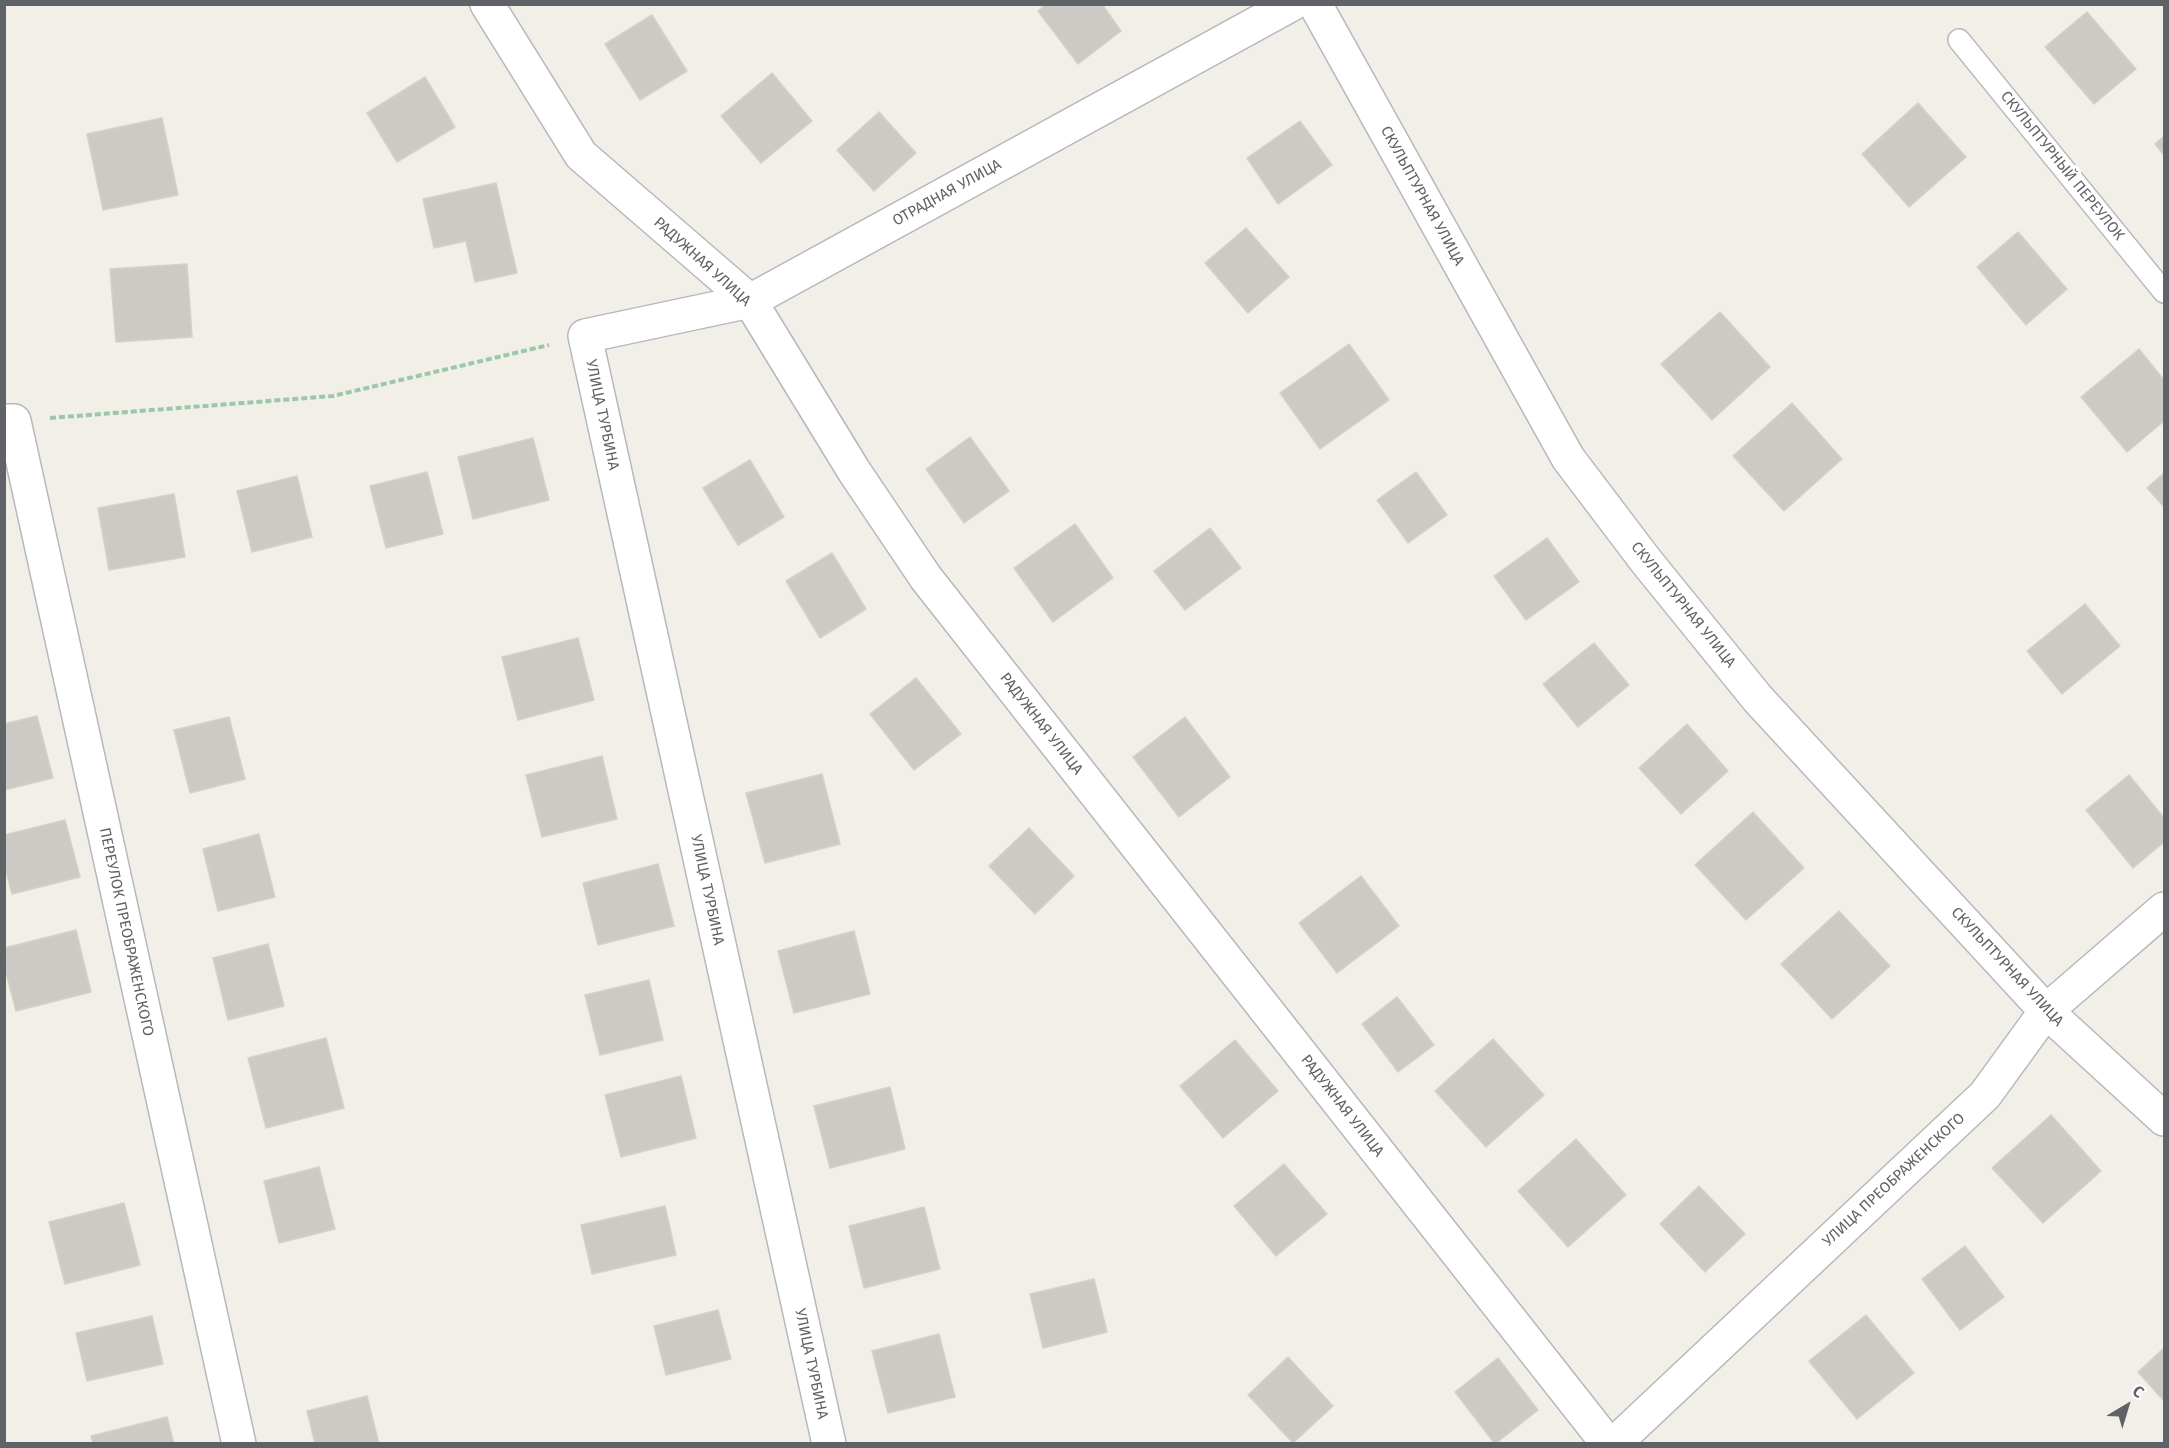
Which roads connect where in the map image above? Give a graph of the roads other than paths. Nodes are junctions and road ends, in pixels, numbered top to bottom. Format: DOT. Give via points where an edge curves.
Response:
graph roads {
  1 [pos="487,4"];
  2 [pos="1292,4"];
  3 [pos="1315,4"];
  4 [pos="1959,40"];
  5 [pos="2164,292"];
  6 [pos="750,301"];
  7 [pos="585,336"];
  8 [pos="9,421"];
  9 [pos="2164,909"];
  10 [pos="2046,1011"];
  11 [pos="2164,1119"];
  12 [pos="239,1443"];
  13 [pos="829,1443"];
  14 [pos="1608,1443"];
  15 [pos="1614,1443"];
  1 -- 6 [label="street, РАДУЖНАЯ УЛИЦА" via="581,154"];
  2 -- 6 [label="street, ОТРАДНАЯ УЛИЦА"];
  3 -- 10 [label="street, СКУЛЬПТУРНАЯ УЛИЦА" via="1569,458 1758,699"];
  4 -- 5 [label="lane, СКУЛЬПТУРНЫЙ ПЕРЕУЛОК"];
  6 -- 7 [label="street, ОТРАДНАЯ УЛИЦА"];
  6 -- 14 [label="street, РАДУЖНАЯ УЛИЦА" via="854,471 926,578"];
  7 -- 13 [label="street, УЛИЦА ТУРБИНА"];
  8 -- 12 [label="street, ПЕРЕУЛОК ПРЕОБРАЖЕНСКОГО"];
  9 -- 10 [label="street, УЛИЦА ПРЕОБРАЖЕНСКОГО"];
  10 -- 11 [label="street, СКУЛЬПТУРНАЯ УЛИЦА"];
  10 -- 15 [label="street, УЛИЦА ПРЕОБРАЖЕНСКОГО" via="1985,1095"];
}
